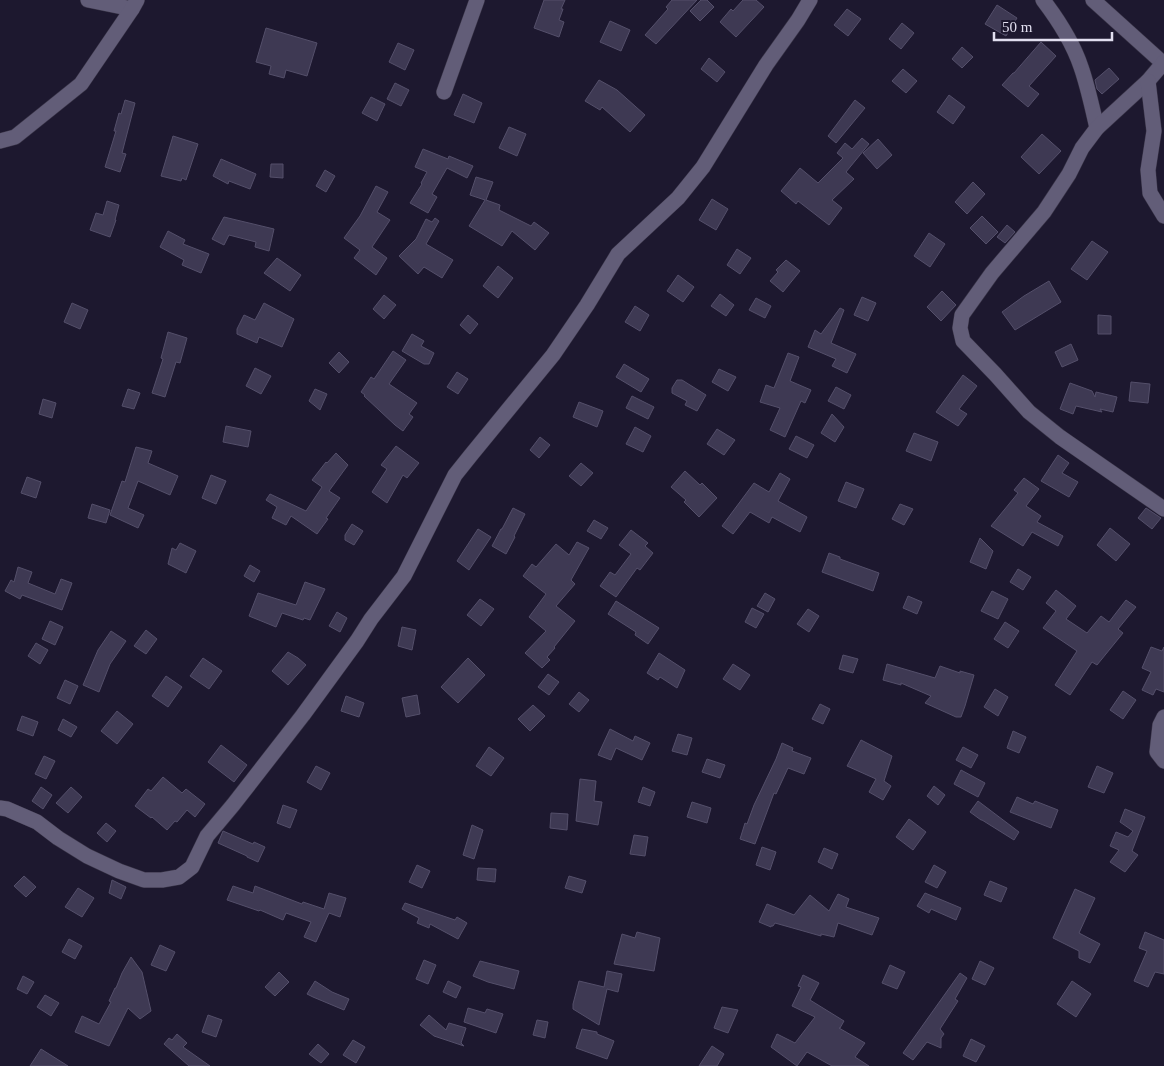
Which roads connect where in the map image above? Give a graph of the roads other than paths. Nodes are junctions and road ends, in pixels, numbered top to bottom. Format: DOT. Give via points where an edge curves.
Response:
graph roads {
  1 [pos="88,0"];
  2 [pos="477,0"];
  3 [pos="810,0"];
  4 [pos="1043,0"];
  5 [pos="1093,0"];
  6 [pos="134,4"];
  7 [pos="1164,63"];
  8 [pos="1148,81"];
  9 [pos="444,92"];
  10 [pos="1097,128"];
  11 [pos="0,141"];
  12 [pos="1164,216"];
  13 [pos="1164,509"];
  14 [pos="1164,717"];
  15 [pos="1164,761"];
  16 [pos="0,808"];
  1 -- 6 [label="street"];
  2 -- 9 [label="street"];
  3 -- 16 [label="street" via="703,168 678,198 618,254 554,355 455,475 404,576 234,806 206,836 192,867 179,878 144,880 87,856 37,822"];
  4 -- 10 [label="street" via="1078,59"];
  5 -- 7 [label="street"];
  6 -- 11 [label="street" via="81,84 15,137"];
  7 -- 8 [label="street"];
  8 -- 10 [label="street"];
  8 -- 12 [label="street" via="1154,131 1148,170 1150,193"];
  10 -- 13 [label="street" via="1044,212 992,273 962,315 960,328 963,341 1030,412 1060,437"];
  14 -- 15 [label="street" via="1157,752"];
}
